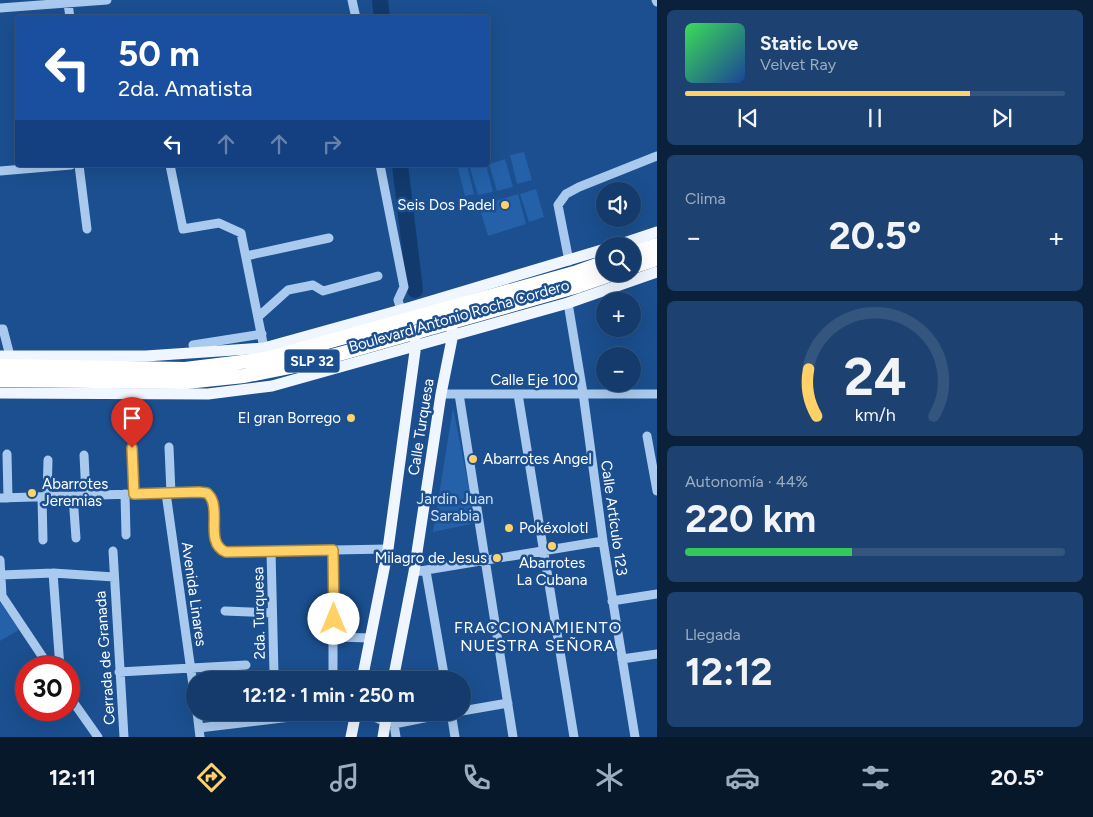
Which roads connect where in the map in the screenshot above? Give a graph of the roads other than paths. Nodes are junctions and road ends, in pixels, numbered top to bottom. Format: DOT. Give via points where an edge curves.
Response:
graph roads {
  1 [pos="107,0"];
  2 [pos="352,0"];
  3 [pos="46,2"];
  4 [pos="68,3"];
  5 [pos="0,8"];
  6 [pos="70,15"];
  7 [pos="355,15"];
  8 [pos="657,156"];
  9 [pos="47,167"];
  10 [pos="79,167"];
  11 [pos="170,167"];
  12 [pos="380,167"];
  13 [pos="0,171"];
  14 [pos="87,230"];
  15 [pos="657,232"];
  16 [pos="641,237"];
  17 [pos="329,238"];
  18 [pos="657,245"];
  19 [pos="641,250"];
  20 [pos="596,253"];
  21 [pos="246,256"];
  22 [pos="657,258"];
  23 [pos="569,261"];
  24 [pos="641,264"];
  25 [pos="596,265"];
  26 [pos="657,272"];
  27 [pos="378,276"];
  28 [pos="596,280"];
  29 [pos="485,285"];
  30 [pos="443,297"];
  31 [pos="568,303"];
  32 [pos="403,308"];
  33 [pos="258,317"];
  34 [pos="367,319"];
  35 [pos="496,323"];
  36 [pos="0,329"];
  37 [pos="262,334"];
  38 [pos="453,334"];
  39 [pos="416,344"];
  40 [pos="193,345"];
  41 [pos="264,346"];
  42 [pos="378,356"];
  43 [pos="3,360"];
  44 [pos="0,380"];
  45 [pos="0,393"];
  46 [pos="441,394"];
  47 [pos="459,394"];
  48 [pos="518,394"];
  49 [pos="583,394"];
  50 [pos="657,394"];
  51 [pos="647,436"];
  52 [pos="169,447"];
  53 [pos="132,448"];
  54 [pos="7,454"];
  55 [pos="84,456"];
  56 [pos="48,460"];
  57 [pos="657,491"];
  58 [pos="168,493"];
  59 [pos="129,494"];
  60 [pos="73,496"];
  61 [pos="86,496"];
  62 [pos="44,497"];
  63 [pos="4,498"];
  64 [pos="126,535"];
  65 [pos="76,538"];
  66 [pos="43,540"];
  67 [pos="602,541"];
  68 [pos="388,549"];
  69 [pos="333,550"];
  70 [pos="113,551"];
  71 [pos="271,551"];
  72 [pos="544,551"];
  73 [pos="0,560"];
  74 [pos="485,561"];
  75 [pos="420,571"];
  76 [pos="52,573"];
  77 [pos="1,575"];
  78 [pos="114,577"];
  79 [pos="657,594"];
  80 [pos="612,601"];
  81 [pos="225,611"];
  82 [pos="272,613"];
  83 [pos="334,636"];
  84 [pos="371,638"];
  85 [pos="657,654"];
  86 [pos="42,656"];
  87 [pos="59,656"];
  88 [pos="622,659"];
  89 [pos="246,666"];
  90 [pos="191,669"];
  91 [pos="274,671"];
  92 [pos="333,671"];
  93 [pos="364,671"];
  94 [pos="396,671"];
  95 [pos="443,671"];
  96 [pos="119,672"];
  97 [pos="508,703"];
  98 [pos="471,709"];
  99 [pos="80,712"];
  100 [pos="275,721"];
  101 [pos="354,721"];
  102 [pos="388,721"];
  103 [pos="390,721"];
  104 [pos="453,721"];
  105 [pos="199,733"];
  106 [pos="98,737"];
  107 [pos="124,737"];
  108 [pos="351,737"];
  109 [pos="383,737"];
  110 [pos="396,737"];
  111 [pos="455,737"];
  112 [pos="514,737"];
  113 [pos="574,737"];
  114 [pos="635,737"];
  1 -- 4 [label="street"];
  2 -- 7 [label="street"];
  3 -- 4 [label="street"];
  3 -- 5 [label="street"];
  4 -- 6 [label="street"];
  8 -- 23 [label="street" via="566,194 558,205"];
  9 -- 13 [label="street"];
  10 -- 14 [label="street"];
  11 -- 21 [label="street" via="183,229 219,223 242,233"];
  12 -- 32 [label="street" via="404,287 398,300"];
  15 -- 16 [label="main road"];
  17 -- 21 [label="street"];
  18 -- 19 [label="highway"];
  20 -- 23 [label="main road, Boulevard Antonio Rocha Cordero / SLP 32"];
  21 -- 33 [label="street"];
  22 -- 24 [label="highway"];
  23 -- 29 [label="main road, Boulevard Antonio Rocha Cordero / SLP 32"];
  25 -- 43 [label="highway, Boulevard Antonio Rocha Cordero / SLP 32, bridge" via="266,359 185,369"];
  26 -- 31 [label="main road, Boulevard Antonio Rocha Cordero / SLP 32"];
  27 -- 33 [label="street" via="323,291 313,284 288,290"];
  28 -- 44 [label="highway, Boulevard Antonio Rocha Cordero / SLP 32, bridge" via="343,353 251,375 186,382"];
  29 -- 30 [label="main road, Boulevard Antonio Rocha Cordero / SLP 32"];
  29 -- 35 [label="main road" via="475,293 472,310 484,322"];
  30 -- 32 [label="main road, Boulevard Antonio Rocha Cordero / SLP 32"];
  30 -- 38 [label="main road, Calle Turquesa"];
  31 -- 35 [label="main road, Boulevard Antonio Rocha Cordero / SLP 32"];
  31 -- 49 [label="street, Calle Artículo 123"];
  32 -- 34 [label="main road, Boulevard Antonio Rocha Cordero / SLP 32"];
  32 -- 39 [label="main road, Calle Turquesa"];
  32 -- 41 [label="street"];
  33 -- 37 [label="street"];
  34 -- 41 [label="main road, Boulevard Antonio Rocha Cordero / SLP 32"];
  34 -- 42 [label="main road" via="382,322 389,332 389,345"];
  35 -- 38 [label="main road, Boulevard Antonio Rocha Cordero / SLP 32"];
  36 -- 43 [label="street" via="3,329"];
  37 -- 40 [label="street"];
  37 -- 41 [label="street"];
  38 -- 39 [label="main road, Boulevard Antonio Rocha Cordero / SLP 32"];
  38 -- 46 [label="main road, Calle Turquesa"];
  39 -- 42 [label="main road, Boulevard Antonio Rocha Cordero / SLP 32"];
  39 -- 68 [label="main road, Calle Turquesa"];
  41 -- 43 [label="main road, Boulevard Antonio Rocha Cordero / SLP 32" via="146,356"];
  42 -- 45 [label="main road, Boulevard Antonio Rocha Cordero / SLP 32" via="293,381 230,392"];
  46 -- 47 [label="street, Calle Eje 100"];
  46 -- 75 [label="main road, Calle Turquesa"];
  47 -- 48 [label="street, Calle Eje 100"];
  47 -- 74 [label="street"];
  48 -- 49 [label="street, Calle Eje 100"];
  48 -- 72 [label="street"];
  49 -- 50 [label="street, Calle Eje 100"];
  49 -- 67 [label="street, Calle Artículo 123"];
  51 -- 57 [label="street"];
  52 -- 58 [label="street, Avenida Linares"];
  53 -- 59 [label="street"];
  54 -- 63 [label="street"];
  55 -- 61 [label="street"];
  56 -- 62 [label="street"];
  58 -- 59 [label="street"];
  58 -- 71 [label="street" via="207,493 212,500 216,543 220,550"];
  58 -- 90 [label="street, Avenida Linares"];
  59 -- 61 [label="street"];
  59 -- 64 [label="street"];
  60 -- 61 [label="street"];
  60 -- 62 [label="street"];
  60 -- 65 [label="street"];
  62 -- 63 [label="street"];
  62 -- 66 [label="street"];
  67 -- 72 [label="street"];
  67 -- 80 [label="street, Calle Artículo 123"];
  68 -- 69 [label="street"];
  68 -- 84 [label="main road, Calle Turquesa"];
  69 -- 71 [label="street"];
  69 -- 83 [label="street"];
  70 -- 78 [label="street, Cerrada de Granada"];
  71 -- 82 [label="street, 2da. Turquesa"];
  72 -- 74 [label="street"];
  72 -- 113 [label="street"];
  73 -- 77 [label="street"];
  74 -- 75 [label="street"];
  74 -- 97 [label="street"];
  75 -- 94 [label="main road, Calle Turquesa"];
  75 -- 95 [label="street"];
  76 -- 77 [label="street"];
  76 -- 78 [label="street"];
  76 -- 87 [label="street"];
  77 -- 86 [label="street" via="2,596"];
  78 -- 96 [label="street, Cerrada de Granada"];
  79 -- 80 [label="street"];
  80 -- 88 [label="street, Calle Artículo 123"];
  81 -- 82 [label="street"];
  82 -- 91 [label="street, 2da. Turquesa"];
  83 -- 84 [label="street"];
  83 -- 92 [label="street"];
  84 -- 93 [label="main road, Calle Turquesa"];
  85 -- 88 [label="street"];
  88 -- 114 [label="street, Calle Artículo 123"];
  89 -- 90 [label="street"];
  90 -- 96 [label="street"];
  96 -- 107 [label="street, Cerrada de Granada"];
  97 -- 98 [label="street"];
  97 -- 112 [label="street"];
  99 -- 106 [label="street"];
  100 -- 105 [label="street"];
  101 -- 108 [label="main road"];
  102 -- 109 [label="main road"];
  103 -- 110 [label="street"];
  104 -- 111 [label="street"];
}
